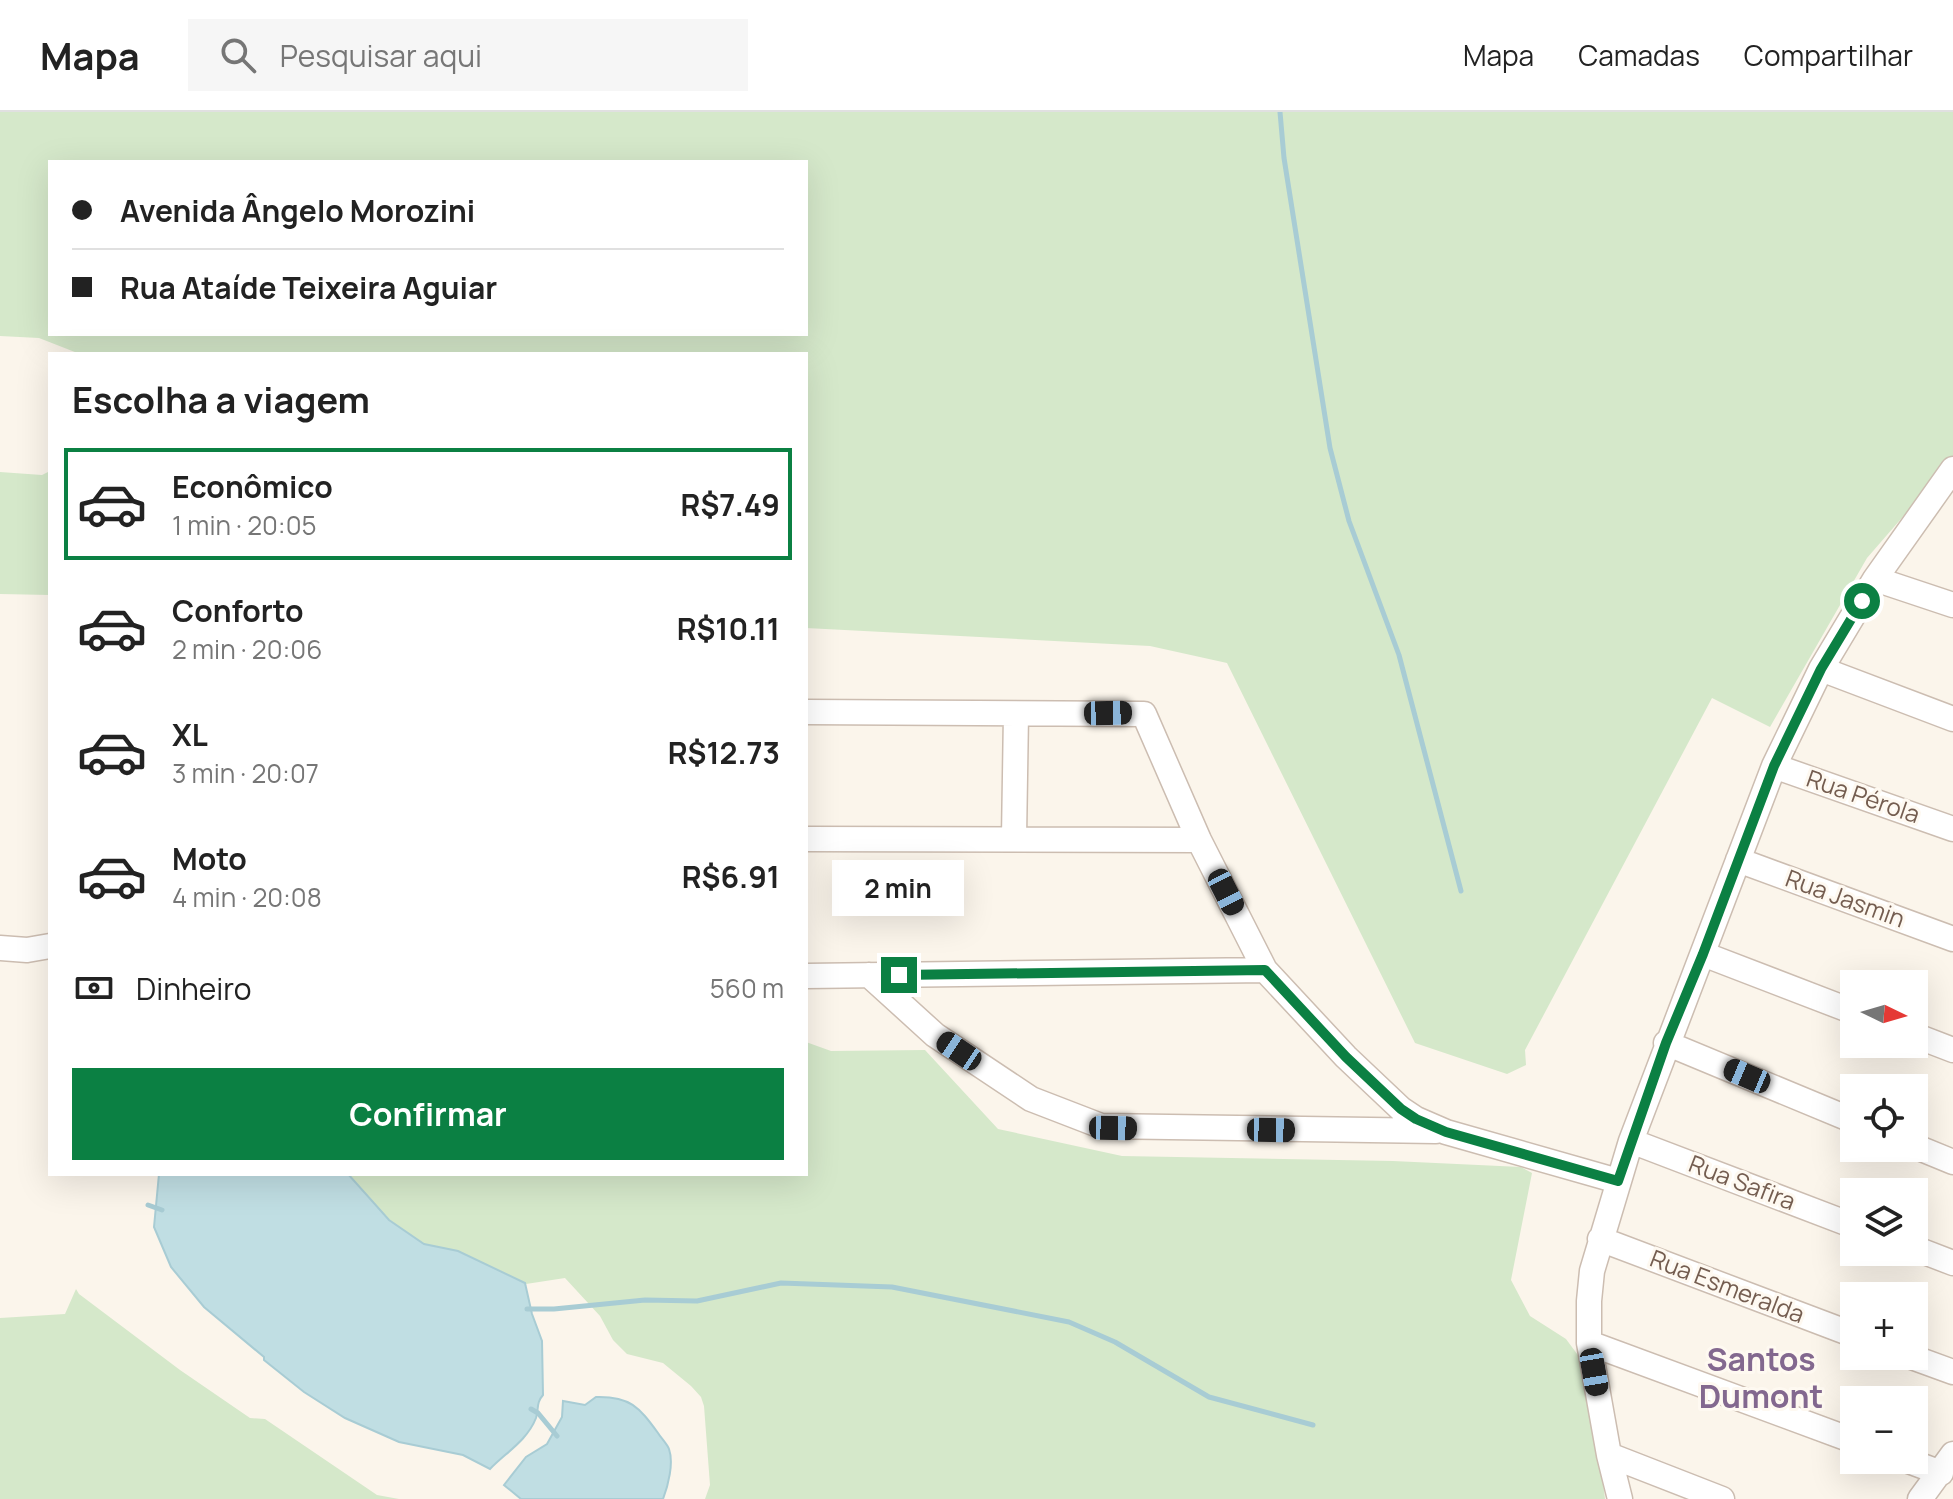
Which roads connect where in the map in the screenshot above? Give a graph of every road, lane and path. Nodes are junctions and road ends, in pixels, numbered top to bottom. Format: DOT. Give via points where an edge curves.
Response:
graph roads {
  1 [pos="1953,469"];
  2 [pos="1946,492"];
  3 [pos="1875,579"];
  4 [pos="1953,605"];
  5 [pos="1821,669"];
  6 [pos="808,712"];
  7 [pos="1016,714"];
  8 [pos="1953,719"];
  9 [pos="1774,766"];
  10 [pos="1953,829"];
  11 [pos="1014,838"];
  12 [pos="808,839"];
  13 [pos="1199,840"];
  14 [pos="1738,860"];
  15 [pos="1953,939"];
  16 [pos="48,946"];
  17 [pos="0,948"];
  18 [pos="1703,954"];
  19 [pos="1265,970"];
  20 [pos="869,975"];
  21 [pos="808,976"];
  22 [pos="1840,1007"];
  23 [pos="1928,1040"];
  24 [pos="1666,1043"];
  25 [pos="1953,1050"];
  26 [pos="1840,1115"];
  27 [pos="1446,1132"];
  28 [pos="1631,1141"];
  29 [pos="1928,1152"];
  30 [pos="1953,1162"];
  31 [pos="1618,1181"];
  32 [pos="1840,1221"];
  33 [pos="1600,1239"];
  34 [pos="1928,1253"];
  35 [pos="1953,1263"];
  36 [pos="1840,1330"];
  37 [pos="1589,1343"];
  38 [pos="1928,1363"];
  39 [pos="1953,1372"];
  40 [pos="1840,1436"];
  41 [pos="1609,1455"];
  42 [pos="1928,1462"];
  43 [pos="1948,1464"];
  44 [pos="1699,1494"];
  45 [pos="1620,1499"];
  46 [pos="1722,1499"];
  47 [pos="1920,1499"];
  1 -- 2 [label="street"];
  2 -- 3 [label="street"];
  3 -- 4 [label="street"];
  3 -- 5 [label="street"];
  5 -- 8 [label="street"];
  5 -- 9 [label="street"];
  6 -- 7 [label="street"];
  7 -- 11 [label="street"];
  7 -- 13 [label="street" via="1139,712 1147,718"];
  9 -- 10 [label="street, Rua Pérola"];
  9 -- 14 [label="street"];
  11 -- 12 [label="street"];
  11 -- 13 [label="street"];
  13 -- 19 [label="street"];
  14 -- 15 [label="street, Rua Jasmin"];
  14 -- 18 [label="street"];
  16 -- 17 [label="street"];
  18 -- 22 [label="street"];
  18 -- 24 [label="street"];
  19 -- 20 [label="street"];
  19 -- 27 [label="street" via="1401,1109"];
  20 -- 21 [label="street"];
  20 -- 27 [label="street" via="935,1035 1031,1099 1101,1126"];
  23 -- 25 [label="street"];
  24 -- 26 [label="street"];
  24 -- 28 [label="street"];
  27 -- 31 [label="street"];
  28 -- 31 [label="street"];
  28 -- 32 [label="street, Rua Safira"];
  29 -- 30 [label="street"];
  31 -- 33 [label="street"];
  33 -- 36 [label="street, Rua Esmeralda"];
  33 -- 37 [label="street" via="1589,1285"];
  34 -- 35 [label="street"];
  37 -- 40 [label="street"];
  37 -- 41 [label="street"];
  38 -- 39 [label="street"];
  41 -- 44 [label="street"];
  41 -- 45 [label="street"];
  42 -- 43 [label="street"];
  43 -- 47 [label="street"];
  44 -- 46 [label="street"];
}
